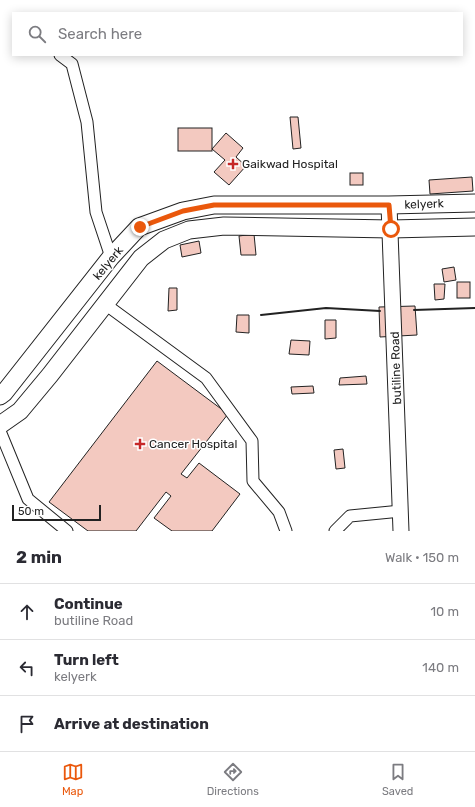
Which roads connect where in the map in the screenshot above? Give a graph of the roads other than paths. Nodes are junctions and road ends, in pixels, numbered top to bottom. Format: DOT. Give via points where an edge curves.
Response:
graph roads {
  1 [pos="61,56"];
  2 [pos="475,203"];
  3 [pos="389,205"];
  4 [pos="475,226"];
  5 [pos="391,229"];
  6 [pos="111,258"];
  7 [pos="105,304"];
  8 [pos="0,396"];
  9 [pos="0,424"];
  10 [pos="0,431"];
  11 [pos="400,511"];
  12 [pos="68,531"];
  13 [pos="286,531"];
  14 [pos="334,531"];
  15 [pos="401,531"];
  1 -- 6 [label="street" via="72,64 87,122 96,212"];
  2 -- 3 [label="main road, kelyerk"];
  3 -- 5 [label="street, butiline Road"];
  3 -- 6 [label="main road, kelyerk" via="214,205 183,211 140,227"];
  4 -- 5 [label="main road"];
  5 -- 7 [label="main road" via="224,226 189,230 164,240 141,258"];
  5 -- 11 [label="street, butiline Road"];
  6 -- 8 [label="main road, kelyerk"];
  7 -- 9 [label="main road" via="20,411"];
  7 -- 13 [label="street" via="206,378 252,441 253,481 279,512"];
  10 -- 12 [label="street" via="28,499"];
  11 -- 14 [label="street" via="350,516"];
  11 -- 15 [label="street, butiline Road"];
}
